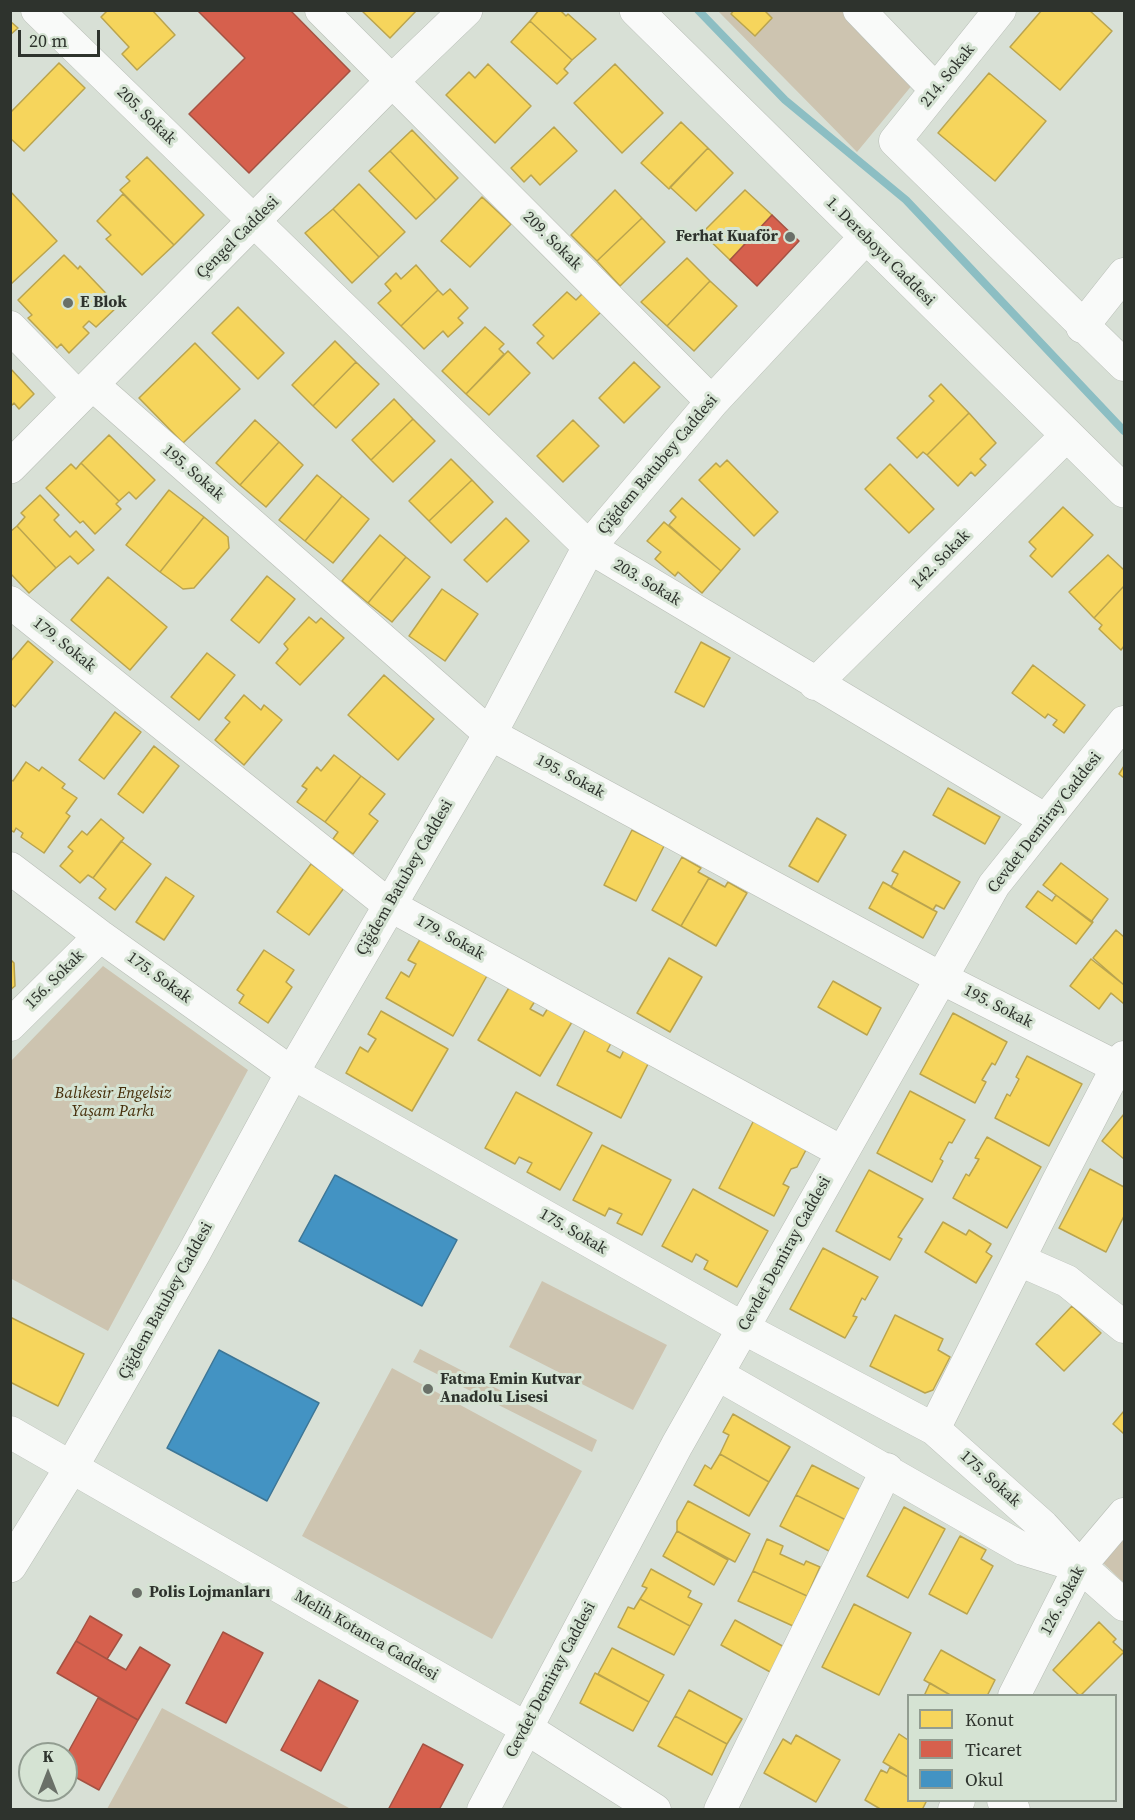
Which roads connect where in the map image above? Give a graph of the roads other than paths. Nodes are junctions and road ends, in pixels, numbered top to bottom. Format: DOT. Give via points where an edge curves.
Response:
graph roads {
  1 [pos="37,10"];
  2 [pos="321,10"];
  3 [pos="466,10"];
  4 [pos="636,10"];
  5 [pos="859,10"];
  6 [pos="1000,10"];
  7 [pos="392,81"];
  8 [pos="936,90"];
  9 [pos="254,221"];
  10 [pos="865,238"];
  11 [pos="1125,274"];
  12 [pos="10,327"];
  13 [pos="1082,327"];
  14 [pos="1125,365"];
  15 [pos="86,391"];
  16 [pos="711,402"];
  17 [pos="1067,435"];
  18 [pos="10,467"];
  19 [pos="1125,491"];
  20 [pos="589,547"];
  21 [pos="10,602"];
  22 [pos="815,684"];
  23 [pos="1125,722"];
  24 [pos="490,734"];
  25 [pos="1046,820"];
  26 [pos="10,868"];
  27 [pos="389,905"];
  28 [pos="100,936"];
  29 [pos="941,978"];
  30 [pos="10,1025"];
  31 [pos="1122,1061"];
  32 [pos="292,1073"];
  33 [pos="842,1152"];
  34 [pos="1019,1260"];
  35 [pos="1125,1327"];
  36 [pos="743,1328"];
  37 [pos="717,1374"];
  38 [pos="934,1429"];
  39 [pos="10,1432"];
  40 [pos="71,1468"];
  41 [pos="887,1470"];
  42 [pos="1125,1514"];
  43 [pos="10,1566"];
  44 [pos="1080,1566"];
  45 [pos="1125,1605"];
  46 [pos="1015,1694"];
  47 [pos="526,1728"];
  48 [pos="483,1809"];
  49 [pos="655,1809"];
  50 [pos="720,1809"];
  1 -- 9 [label="street, 205. Sokak"];
  2 -- 7 [label="street, 209. Sokak"];
  3 -- 7 [label="main road, Çengel Caddesi"];
  4 -- 10 [label="main road, 1. Dereboyu Caddesi"];
  5 -- 8 [label="street"];
  6 -- 8 [label="street, 214. Sokak"];
  7 -- 9 [label="main road, Çengel Caddesi"];
  7 -- 16 [label="street, 209. Sokak"];
  8 -- 13 [label="street, 214. Sokak" via="895,141"];
  9 -- 15 [label="main road, Çengel Caddesi"];
  9 -- 20 [label="street, 203. Sokak"];
  10 -- 16 [label="main road, Çiğdem Batubey Caddesi"];
  10 -- 17 [label="main road, 1. Dereboyu Caddesi"];
  11 -- 13 [label="street"];
  12 -- 15 [label="street, 195. Sokak"];
  13 -- 14 [label="street"];
  15 -- 18 [label="main road, Çengel Caddesi"];
  15 -- 24 [label="street, 195. Sokak"];
  16 -- 20 [label="main road, Çiğdem Batubey Caddesi"];
  17 -- 19 [label="main road, 1. Dereboyu Caddesi"];
  17 -- 22 [label="street, 142. Sokak"];
  20 -- 22 [label="street, 203. Sokak"];
  20 -- 24 [label="main road, Çiğdem Batubey Caddesi"];
  21 -- 27 [label="street, 179. Sokak"];
  22 -- 25 [label="street, 203. Sokak"];
  23 -- 25 [label="street, Cevdet Demiray Caddesi"];
  24 -- 27 [label="main road, Çiğdem Batubey Caddesi"];
  24 -- 29 [label="street, 195. Sokak"];
  25 -- 29 [label="street, Cevdet Demiray Caddesi" via="994,885"];
  26 -- 28 [label="street, 175. Sokak"];
  27 -- 32 [label="main road, Çiğdem Batubey Caddesi"];
  27 -- 33 [label="street, 179. Sokak"];
  28 -- 30 [label="street, 156. Sokak"];
  28 -- 32 [label="street, 175. Sokak"];
  29 -- 31 [label="street, 195. Sokak"];
  29 -- 33 [label="street, Cevdet Demiray Caddesi"];
  31 -- 34 [label="street"];
  32 -- 36 [label="street, 175. Sokak"];
  32 -- 40 [label="main road, Çiğdem Batubey Caddesi"];
  33 -- 36 [label="street, Cevdet Demiray Caddesi"];
  34 -- 35 [label="street" via="1067,1281"];
  34 -- 38 [label="street"];
  36 -- 37 [label="street, Cevdet Demiray Caddesi"];
  36 -- 38 [label="street, 175. Sokak"];
  37 -- 41 [label="street"];
  37 -- 47 [label="street, Cevdet Demiray Caddesi"];
  38 -- 44 [label="street, 175. Sokak" via="1043,1526"];
  39 -- 40 [label="street, Melih Kotanca Caddesi"];
  40 -- 43 [label="main road, Çiğdem Batubey Caddesi"];
  40 -- 47 [label="street, Melih Kotanca Caddesi"];
  41 -- 44 [label="street" via="1023,1549"];
  41 -- 50 [label="street"];
  42 -- 44 [label="street, 126. Sokak"];
  44 -- 45 [label="street, 175. Sokak"];
  44 -- 46 [label="street, 126. Sokak"];
  47 -- 48 [label="street, Cevdet Demiray Caddesi"];
  47 -- 49 [label="street, Melih Kotanca Caddesi"];
}
